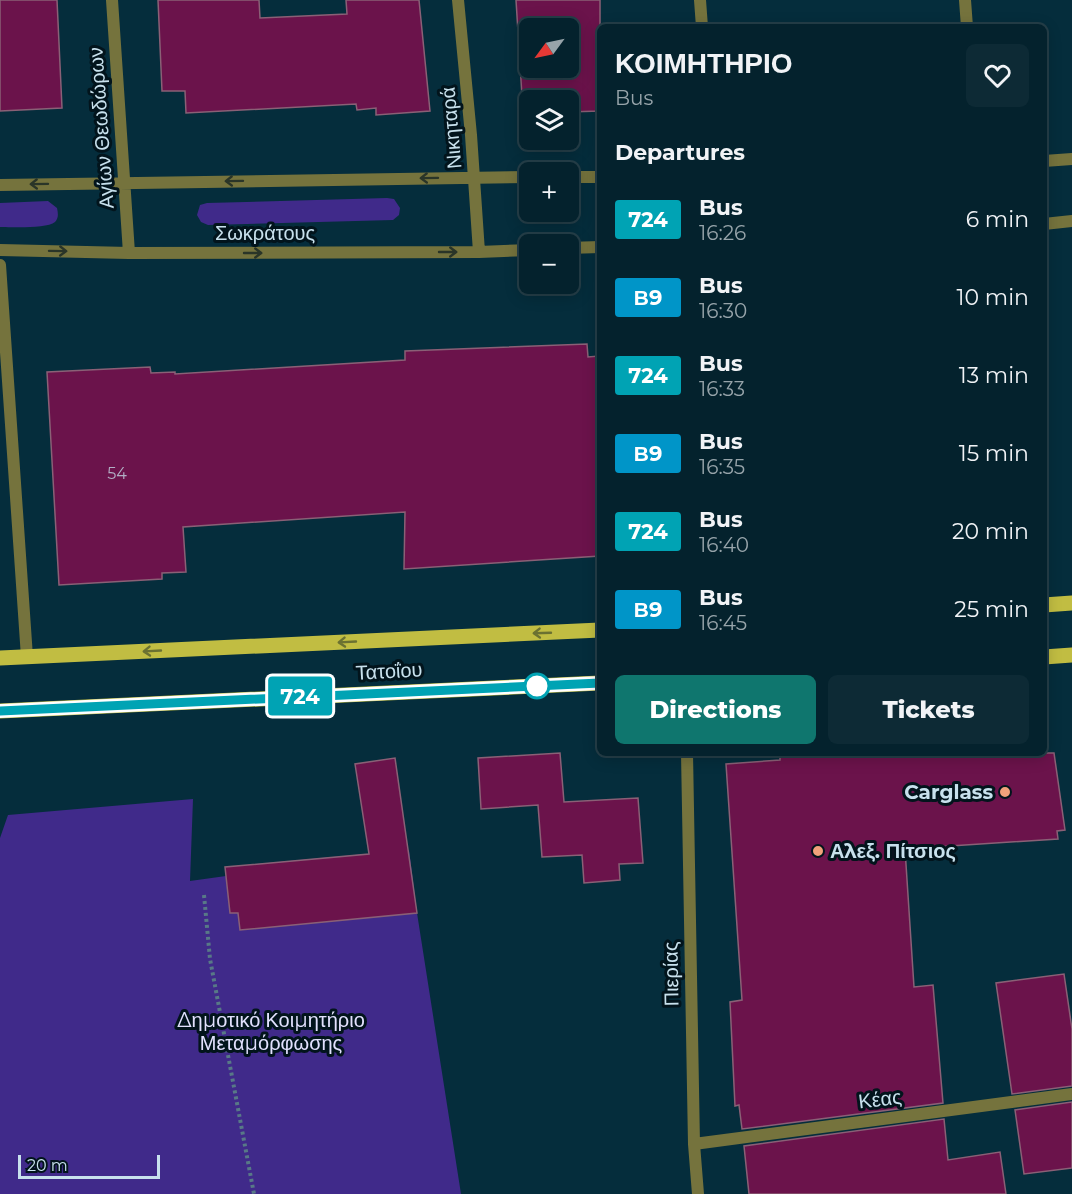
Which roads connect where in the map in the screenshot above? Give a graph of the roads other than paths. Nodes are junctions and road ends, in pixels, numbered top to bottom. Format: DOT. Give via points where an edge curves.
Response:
graph roads {
  1 [pos="112,0"];
  2 [pos="458,0"];
  3 [pos="700,0"];
  4 [pos="964,0"];
  5 [pos="702,24"];
  6 [pos="967,24"];
  7 [pos="1072,159"];
  8 [pos="1047,161"];
  9 [pos="475,177"];
  10 [pos="519,177"];
  11 [pos="579,177"];
  12 [pos="597,177"];
  13 [pos="125,183"];
  14 [pos="0,184"];
  15 [pos="1072,221"];
  16 [pos="1047,224"];
  17 [pos="597,247"];
  18 [pos="579,248"];
  19 [pos="0,250"];
  20 [pos="519,250"];
  21 [pos="479,252"];
  22 [pos="129,253"];
  23 [pos="0,265"];
  24 [pos="1072,603"];
  25 [pos="1047,605"];
  26 [pos="597,630"];
  27 [pos="1072,656"];
  28 [pos="27,657"];
  29 [pos="1047,657"];
  30 [pos="0,658"];
  31 [pos="597,683"];
  32 [pos="0,711"];
  33 [pos="687,756"];
  34 [pos="1072,1094"];
  35 [pos="694,1144"];
  36 [pos="698,1194"];
  1 -- 13 [label="street, Αγίων Θεωδώρων"];
  2 -- 9 [label="street, Νικηταρά"];
  3 -- 5 [label="street"];
  4 -- 6 [label="street"];
  7 -- 8 [label="street"];
  9 -- 10 [label="street"];
  9 -- 13 [label="street, one-way"];
  9 -- 21 [label="street, Νικηταρά"];
  11 -- 12 [label="street"];
  13 -- 14 [label="street, one-way"];
  13 -- 22 [label="street, Αγίων Θεωδώρων"];
  15 -- 16 [label="street"];
  17 -- 18 [label="street"];
  19 -- 22 [label="street, Σωκράτους, one-way"];
  20 -- 21 [label="street, Σωκράτους"];
  22 -- 21 [label="street, Σωκράτους, one-way"];
  23 -- 28 [label="street"];
  24 -- 25 [label="main road"];
  26 -- 28 [label="main road, Τατοΐου, one-way"];
  27 -- 29 [label="main road"];
  28 -- 30 [label="main road, Τατοΐου"];
  31 -- 32 [label="main road, Τατοΐου"];
  33 -- 35 [label="street, Πιερίας"];
  34 -- 35 [label="street, Κέας"];
  35 -- 36 [label="street, Πιερίας"];
}
